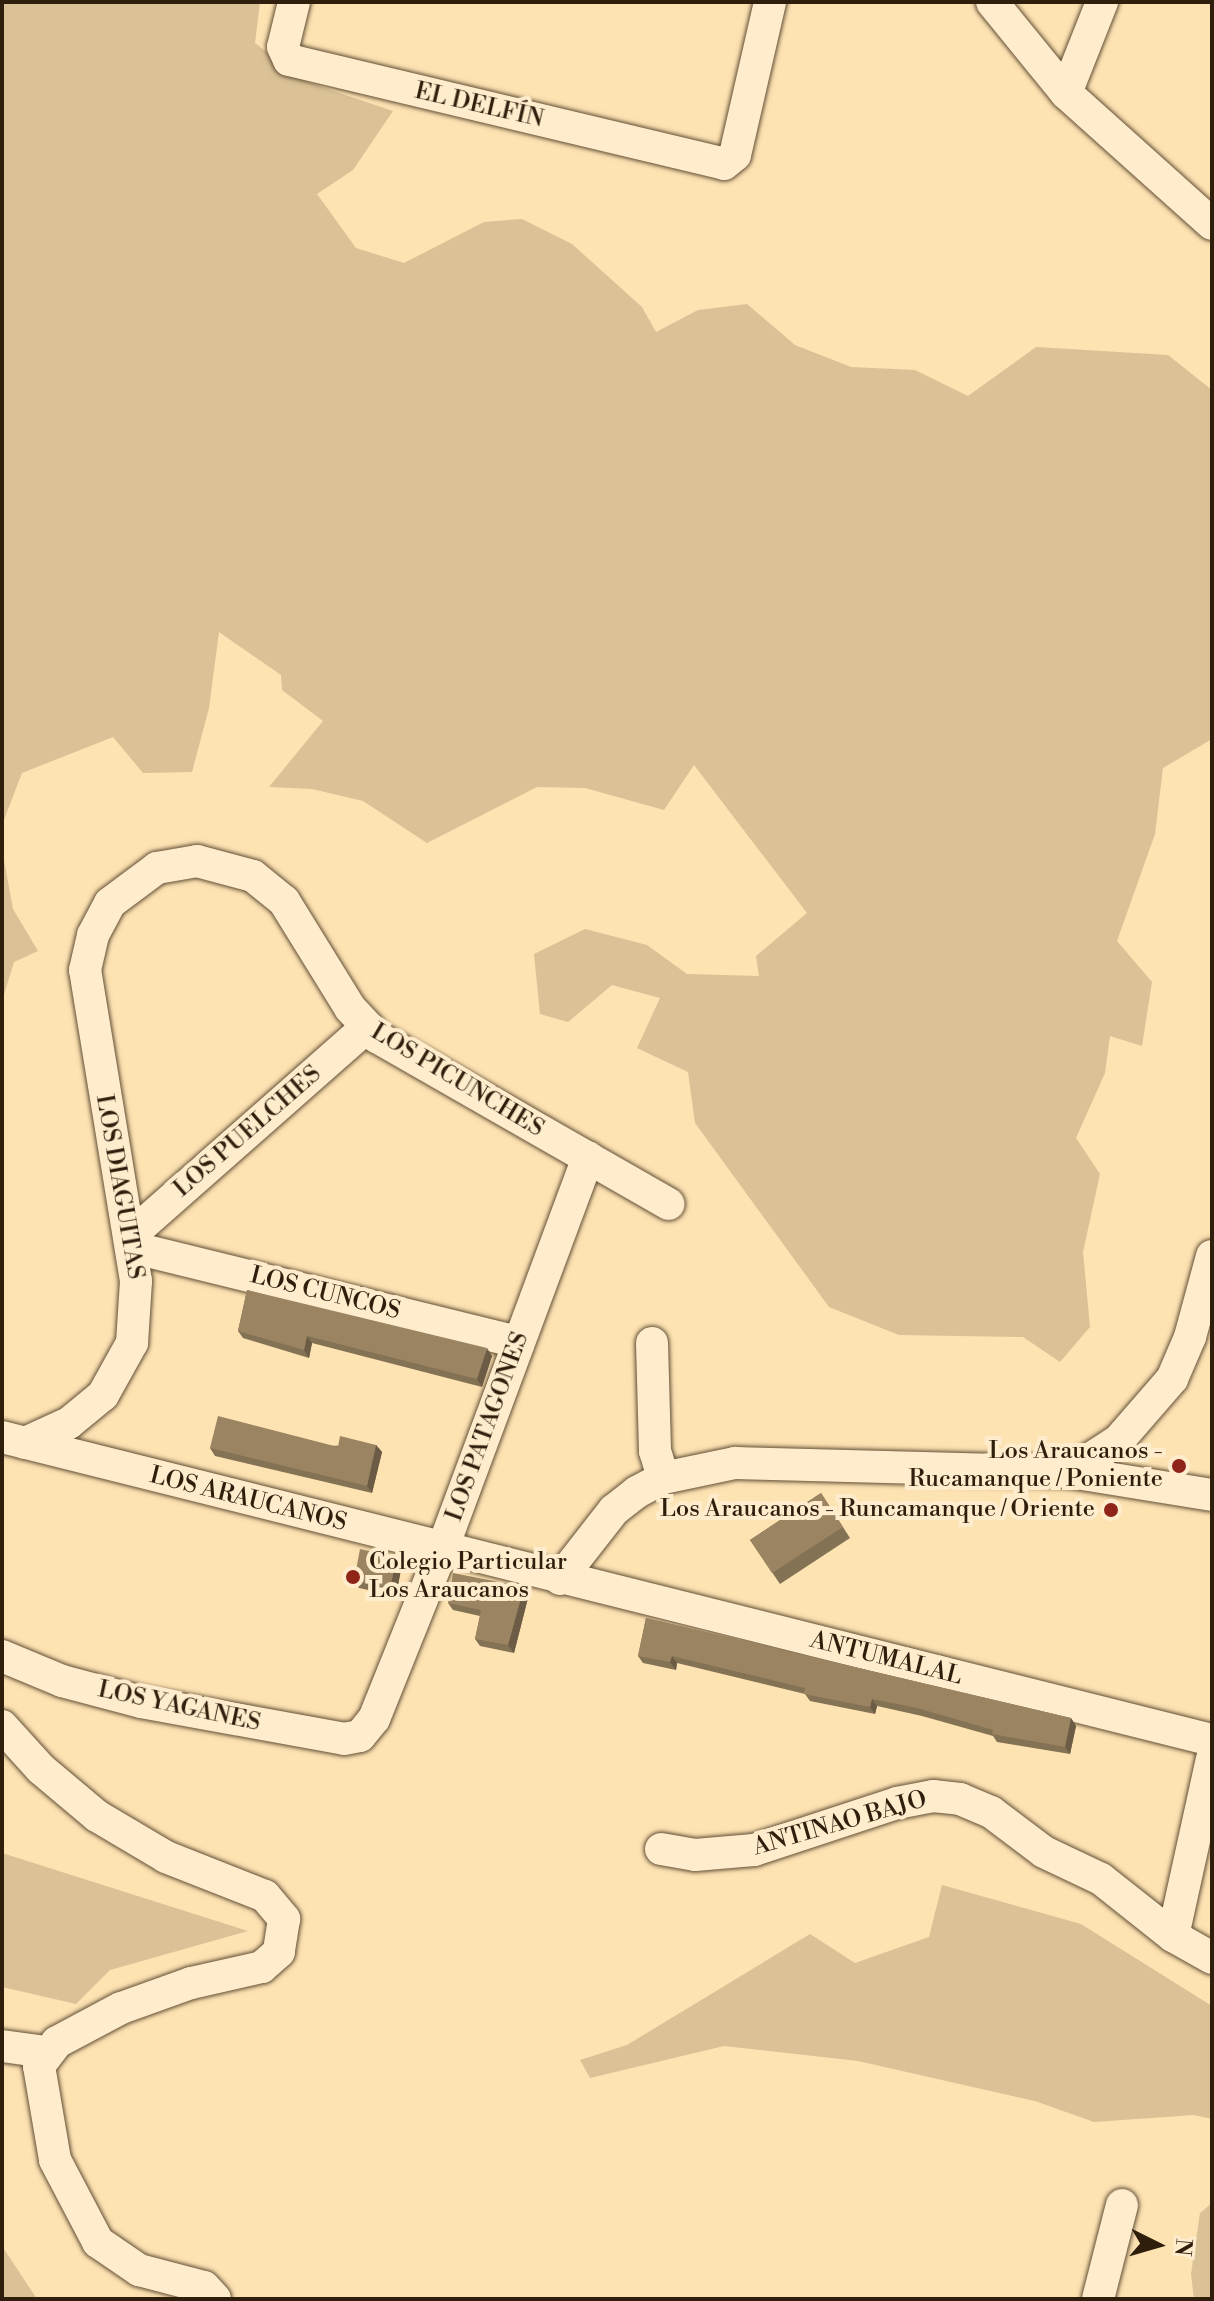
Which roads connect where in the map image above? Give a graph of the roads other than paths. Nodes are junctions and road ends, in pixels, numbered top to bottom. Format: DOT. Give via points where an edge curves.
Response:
graph roads {
  1 [pos="294,2"];
  2 [pos="770,2"];
  3 [pos="992,2"];
  4 [pos="1102,2"];
  5 [pos="1066,93"];
  6 [pos="1212,224"];
  7 [pos="122,889"];
  8 [pos="366,1028"];
  9 [pos="588,1157"];
  10 [pos="669,1204"];
  11 [pos="130,1241"];
  12 [pos="1212,1256"];
  13 [pos="519,1342"];
  14 [pos="652,1343"];
  15 [pos="13,1440"];
  16 [pos="1070,1472"];
  17 [pos="663,1478"];
  18 [pos="1212,1495"];
  19 [pos="442,1550"];
  20 [pos="560,1579"];
  21 [pos="2,1656"];
  22 [pos="2,1726"];
  23 [pos="360,1736"];
  24 [pos="1212,1740"];
  25 [pos="1212,1759"];
  26 [pos="661,1849"];
  27 [pos="1173,1936"];
  28 [pos="1212,1958"];
  29 [pos="2,2046"];
  30 [pos="45,2052"];
  31 [pos="1122,2205"];
  32 [pos="215,2299"];
  33 [pos="1098,2299"];
  1 -- 2 [label="street, EL DELFÍN" via="283,47 289,60 729,163"];
  3 -- 5 [label="street"];
  4 -- 5 [label="street"];
  5 -- 6 [label="street"];
  7 -- 8 [label="street, LOS PICUNCHES" via="176,862 216,863 253,876 290,909"];
  7 -- 11 [label="street, LOS DIAGUITAS" via="93,935 85,988"];
  8 -- 9 [label="street, LOS PICUNCHES"];
  8 -- 11 [label="street, LOS PUELCHES"];
  9 -- 10 [label="street, LOS PICUNCHES"];
  9 -- 13 [label="street, LOS PATAGONES"];
  11 -- 13 [label="street, LOS CUNCOS"];
  11 -- 15 [label="street, LOS DIAGUITAS" via="136,1309 125,1362 89,1408"];
  12 -- 16 [label="street" via="1190,1337 1172,1379 1119,1440"];
  13 -- 19 [label="street, LOS PATAGONES"];
  14 -- 17 [label="street" via="655,1451"];
  15 -- 19 [label="street, LOS ARAUCANOS"];
  16 -- 17 [label="street" via="766,1462 699,1468"];
  16 -- 18 [label="street"];
  17 -- 20 [label="street" via="614,1510"];
  19 -- 20 [label="street, LOS ARAUCANOS"];
  19 -- 23 [label="street, LOS PATAGONES" via="374,1719"];
  20 -- 24 [label="street, ANTUMALAL"];
  21 -- 23 [label="street, LOS YAGANES" via="62,1681 141,1702 344,1739"];
  22 -- 30 [label="street" via="41,1769 97,1816 166,1857 265,1896 280,1910 285,1929 279,1952 262,1967 161,1992 69,2034"];
  25 -- 27 [label="street"];
  26 -- 27 [label="street, ANTINAO BAJO" via="695,1855 754,1850 897,1803 946,1796 976,1804 1044,1852 1101,1879"];
  27 -- 28 [label="street, ANTINAO BAJO"];
  29 -- 30 [label="street"];
  30 -- 32 [label="street" via="38,2075 55,2160 89,2227 108,2251 139,2270 204,2287"];
  31 -- 33 [label="street"];
}
